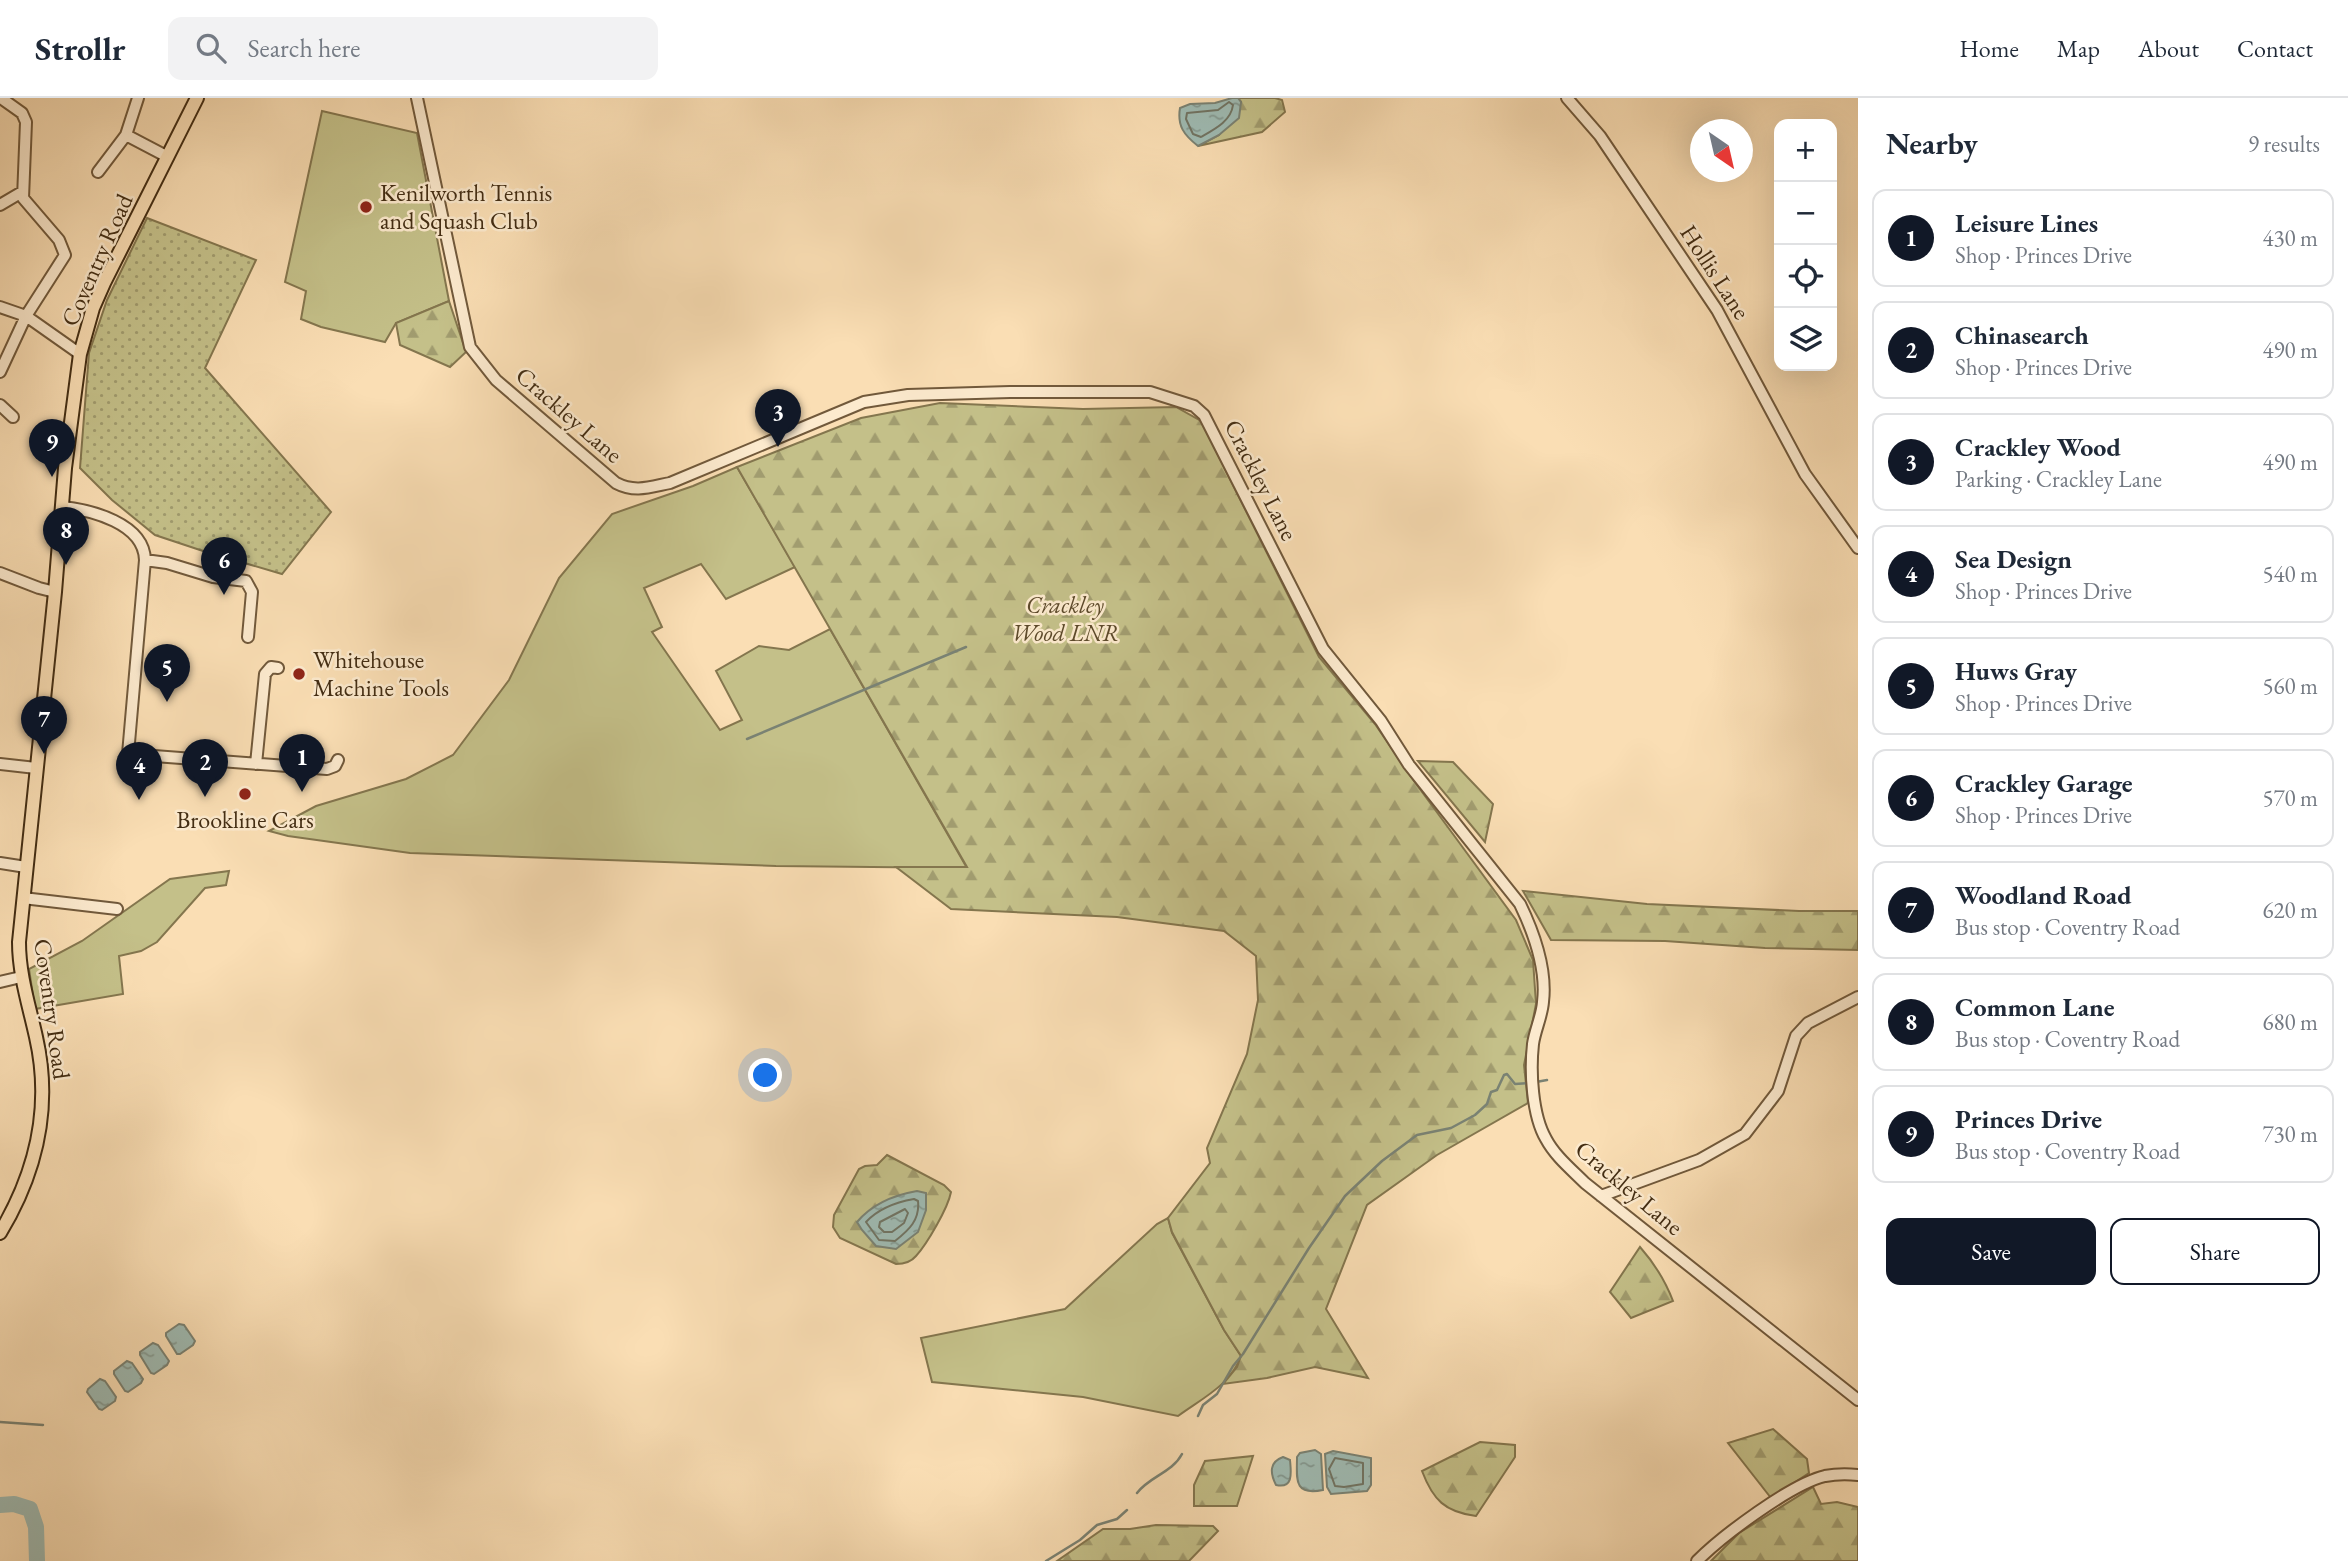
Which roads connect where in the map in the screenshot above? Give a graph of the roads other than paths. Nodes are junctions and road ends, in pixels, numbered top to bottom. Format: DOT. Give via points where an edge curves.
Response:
graph roads {
  1 [pos="1,98"];
  2 [pos="138,98"];
  3 [pos="197,98"];
  4 [pos="417,98"];
  5 [pos="1567,98"];
  6 [pos="126,135"];
  7 [pos="168,157"];
  8 [pos="97,172"];
  9 [pos="22,192"];
  10 [pos="0,205"];
  11 [pos="0,307"];
  12 [pos="26,316"];
  13 [pos="80,354"];
  14 [pos="0,372"];
  15 [pos="0,405"];
  16 [pos="13,417"];
  17 [pos="62,507"];
  18 [pos="1858,548"];
  19 [pos="145,560"];
  20 [pos="0,573"];
  21 [pos="55,592"];
  22 [pos="248,637"];
  23 [pos="278,668"];
  24 [pos="338,760"];
  25 [pos="0,764"];
  26 [pos="256,764"];
  27 [pos="36,768"];
  28 [pos="0,863"];
  29 [pos="26,867"];
  30 [pos="23,898"];
  31 [pos="117,909"];
  32 [pos="21,977"];
  33 [pos="0,982"];
  34 [pos="1858,997"];
  35 [pos="1601,1196"];
  36 [pos="0,1233"];
  37 [pos="1856,1398"];
  38 [pos="1858,1475"];
  39 [pos="1697,1561"];
  1 -- 9 [label="street" via="22,113 26,122"];
  2 -- 6 [label="street"];
  3 -- 7 [label="main road, Coventry Road"];
  4 -- 35 [label="street, Crackley Lane" via="470,347 496,380 629,490 670,483 864,402 908,395 1150,392 1194,406 1204,415 1323,649 1520,904 1540,956 1544,1001 1533,1043 1532,1085 1538,1116 1544,1137 1558,1156"];
  5 -- 18 [label="street, Hollis Lane" via="1600,136 1717,310 1805,474"];
  6 -- 7 [label="street"];
  6 -- 8 [label="street"];
  7 -- 13 [label="main road, Coventry Road" via="100,291"];
  9 -- 10 [label="street"];
  9 -- 12 [label="street" via="59,240 65,255"];
  11 -- 12 [label="street"];
  12 -- 13 [label="street"];
  12 -- 14 [label="street"];
  13 -- 17 [label="main road, Coventry Road"];
  15 -- 16 [label="street"];
  17 -- 19 [label="street" via="94,512 122,526 142,544"];
  17 -- 21 [label="main road, Coventry Road"];
  19 -- 22 [label="street" via="246,581 252,592"];
  19 -- 26 [label="street" via="128,754"];
  20 -- 21 [label="street"];
  21 -- 27 [label="main road, Coventry Road"];
  23 -- 26 [label="street" via="271,667 265,674"];
  24 -- 26 [label="street" via="327,769"];
  25 -- 27 [label="street"];
  27 -- 29 [label="main road, Coventry Road"];
  28 -- 29 [label="street"];
  29 -- 30 [label="main road, Coventry Road"];
  30 -- 31 [label="street"];
  30 -- 32 [label="main road, Coventry Road"];
  32 -- 33 [label="street"];
  32 -- 36 [label="main road, Coventry Road" via="40,1060 41,1116 30,1170"];
  34 -- 35 [label="street" via="1808,1023 1796,1036 1778,1091 1745,1134 1699,1160"];
  35 -- 37 [label="street, Crackley Lane"];
  38 -- 39 [label="street" via="1811,1480 1737,1526"];
}
